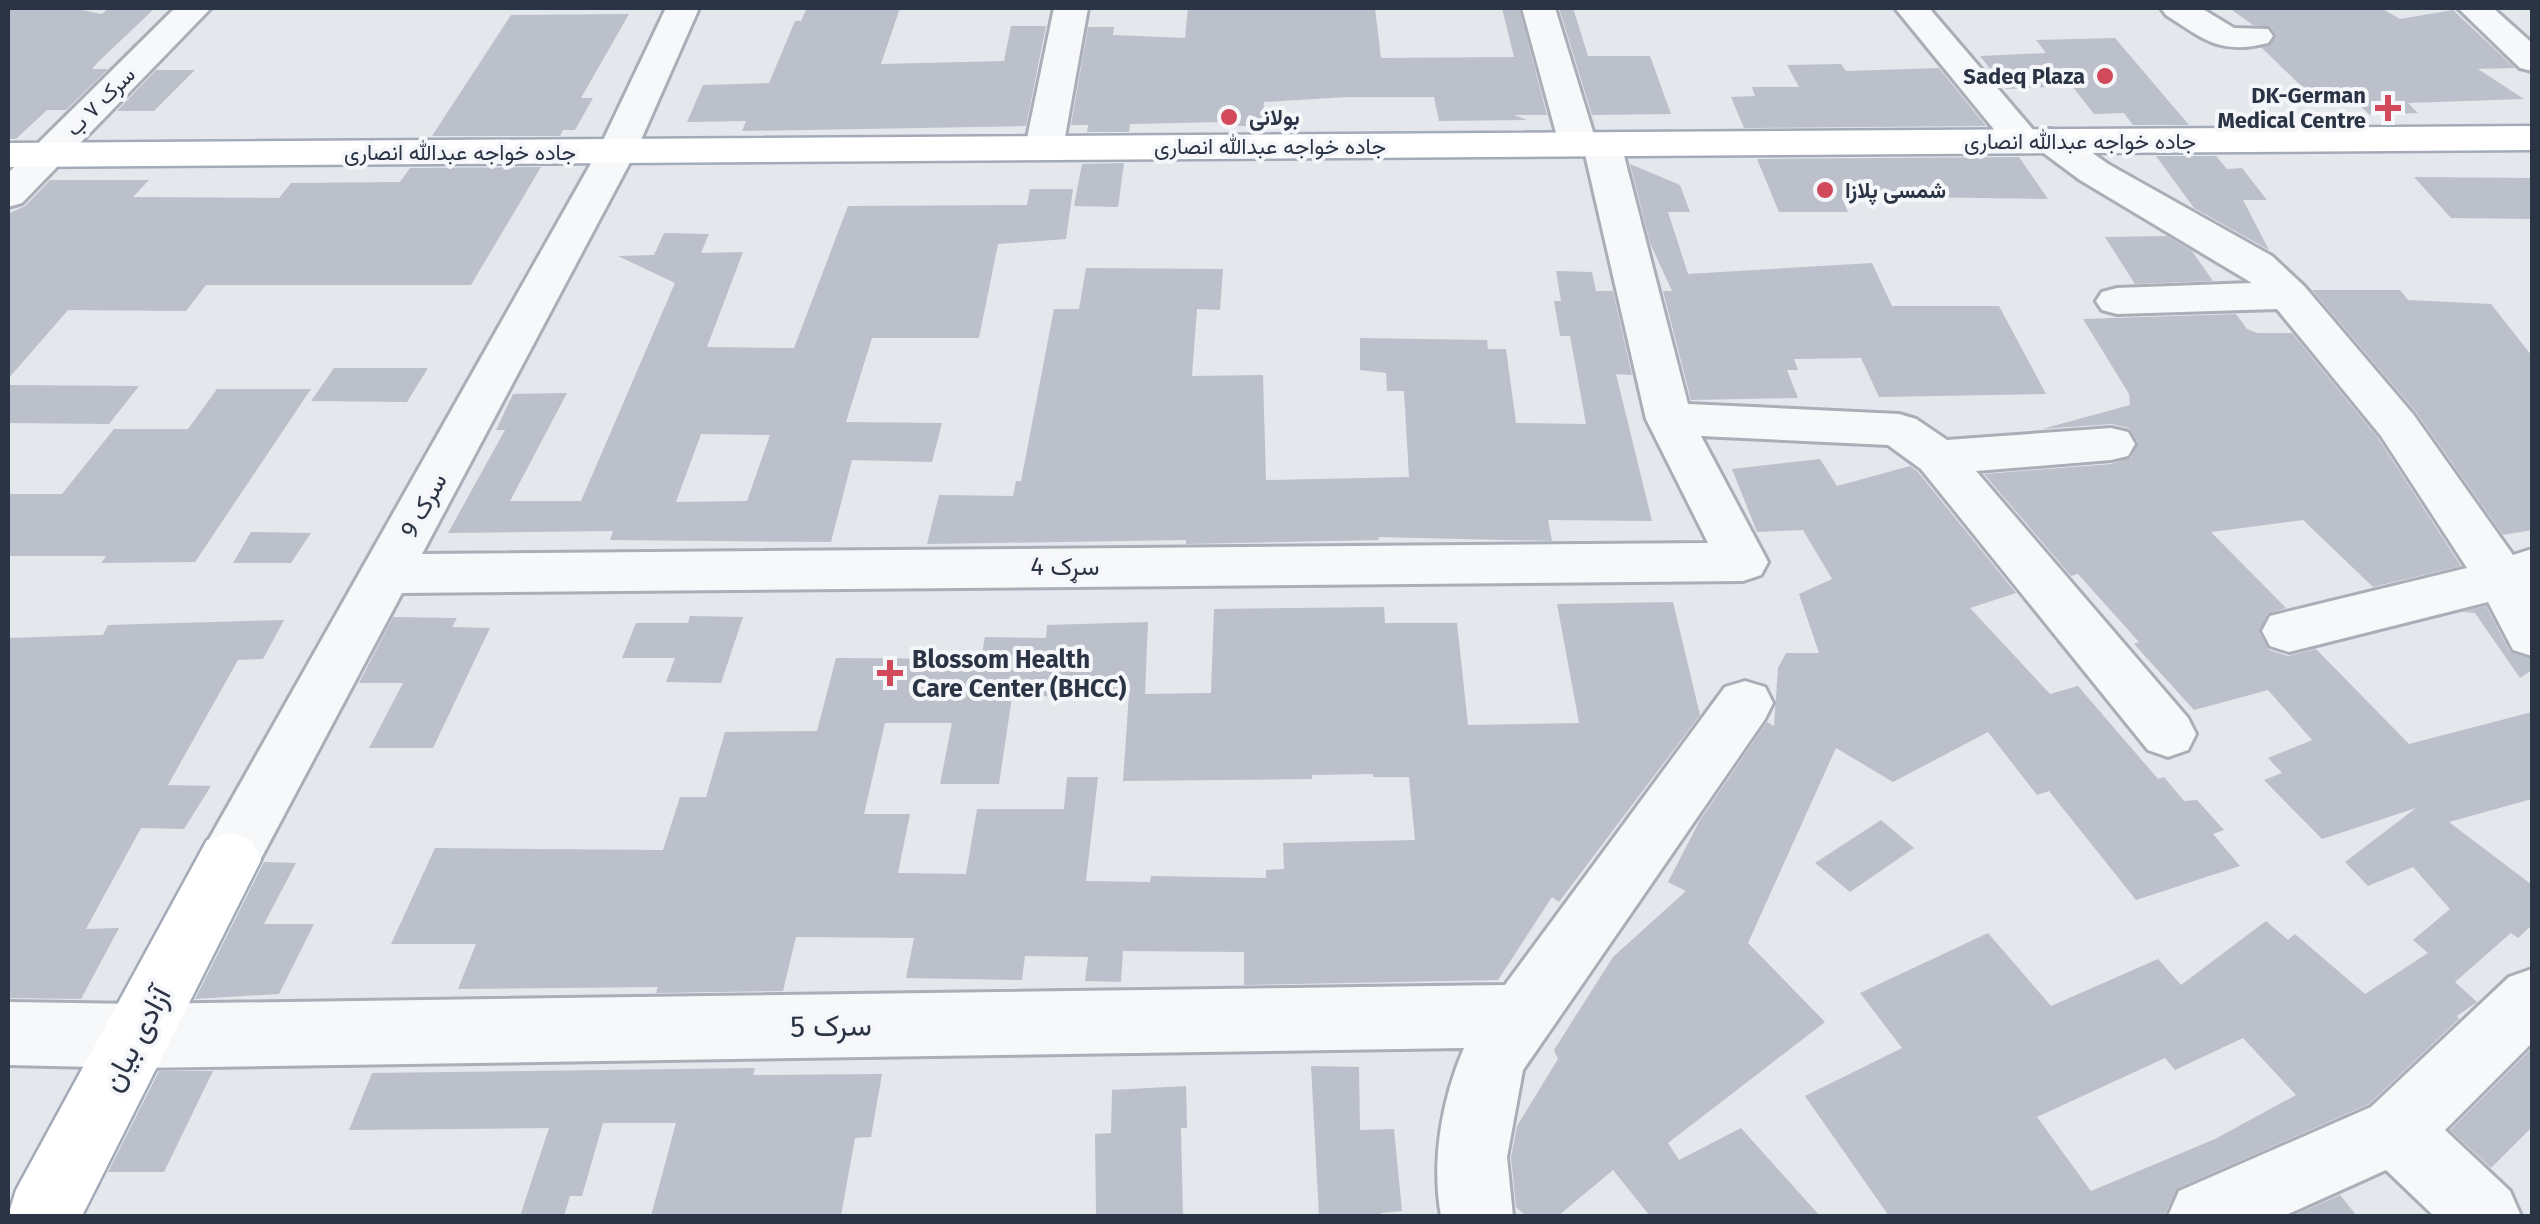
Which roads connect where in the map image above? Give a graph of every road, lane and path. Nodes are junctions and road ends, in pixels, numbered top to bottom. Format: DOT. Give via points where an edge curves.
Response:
graph roads {
  1 [pos="194,8"];
  2 [pos="682,8"];
  3 [pos="1071,8"];
  4 [pos="1540,8"];
  5 [pos="1911,8"];
  6 [pos="2178,8"];
  7 [pos="2474,8"];
  8 [pos="2256,36"];
  9 [pos="2532,61"];
  10 [pos="2532,138"];
  11 [pos="2037,140"];
  12 [pos="1590,144"];
  13 [pos="1044,148"];
  14 [pos="617,151"];
  15 [pos="27,155"];
  16 [pos="8,195"];
  17 [pos="2289,295"];
  18 [pos="2116,302"];
  19 [pos="1669,419"];
  20 [pos="2111,444"];
  21 [pos="1938,457"];
  22 [pos="2517,573"];
  23 [pos="386,574"];
  24 [pos="2289,631"];
  25 [pos="2532,635"];
  26 [pos="1745,703"];
  27 [pos="2168,734"];
  28 [pos="229,860"];
  29 [pos="2532,999"];
  30 [pos="1524,1016"];
  31 [pos="8,1034"];
  32 [pos="138,1036"];
  33 [pos="2394,1131"];
  34 [pos="42,1216"];
  35 [pos="1477,1216"];
  36 [pos="2204,1216"];
  37 [pos="2485,1216"];
  1 -- 15 [label="street, سرک ۷ ب"];
  2 -- 14 [label="street, سرک 9"];
  3 -- 13 [label="street"];
  4 -- 12 [label="street"];
  5 -- 11 [label="street"];
  6 -- 8 [label="street" via="2228,39"];
  7 -- 9 [label="street"];
  10 -- 11 [label="main road, جاده خواجه عبدالله انصاری"];
  11 -- 12 [label="main road, جاده خواجه عبدالله انصاری"];
  11 -- 17 [label="street" via="2257,264"];
  12 -- 13 [label="main road, جاده خواجه عبدالله انصاری"];
  12 -- 19 [label="street"];
  13 -- 14 [label="main road, جاده خواجه عبدالله انصاری"];
  14 -- 15 [label="main road, جاده خواجه عبدالله انصاری"];
  14 -- 23 [label="street, سرک 9"];
  15 -- 16 [label="street, سرک ۷ ب"];
  17 -- 18 [label="street"];
  17 -- 22 [label="street"];
  19 -- 21 [label="street" via="1899,430"];
  19 -- 23 [label="street, سړک 4" via="1743,562"];
  20 -- 21 [label="street"];
  21 -- 27 [label="street"];
  22 -- 24 [label="street"];
  22 -- 25 [label="street"];
  23 -- 28 [label="street, سرک 9"];
  26 -- 30 [label="street"];
  28 -- 32 [label="main road, آزادی بیان"];
  29 -- 33 [label="street"];
  30 -- 32 [label="street, سرک 5"];
  30 -- 35 [label="street" via="1494,1055 1486,1081 1470,1188"];
  31 -- 32 [label="street, سرک 5"];
  32 -- 34 [label="main road, آزادی بیان"];
  33 -- 36 [label="street"];
  33 -- 37 [label="street"];
}
